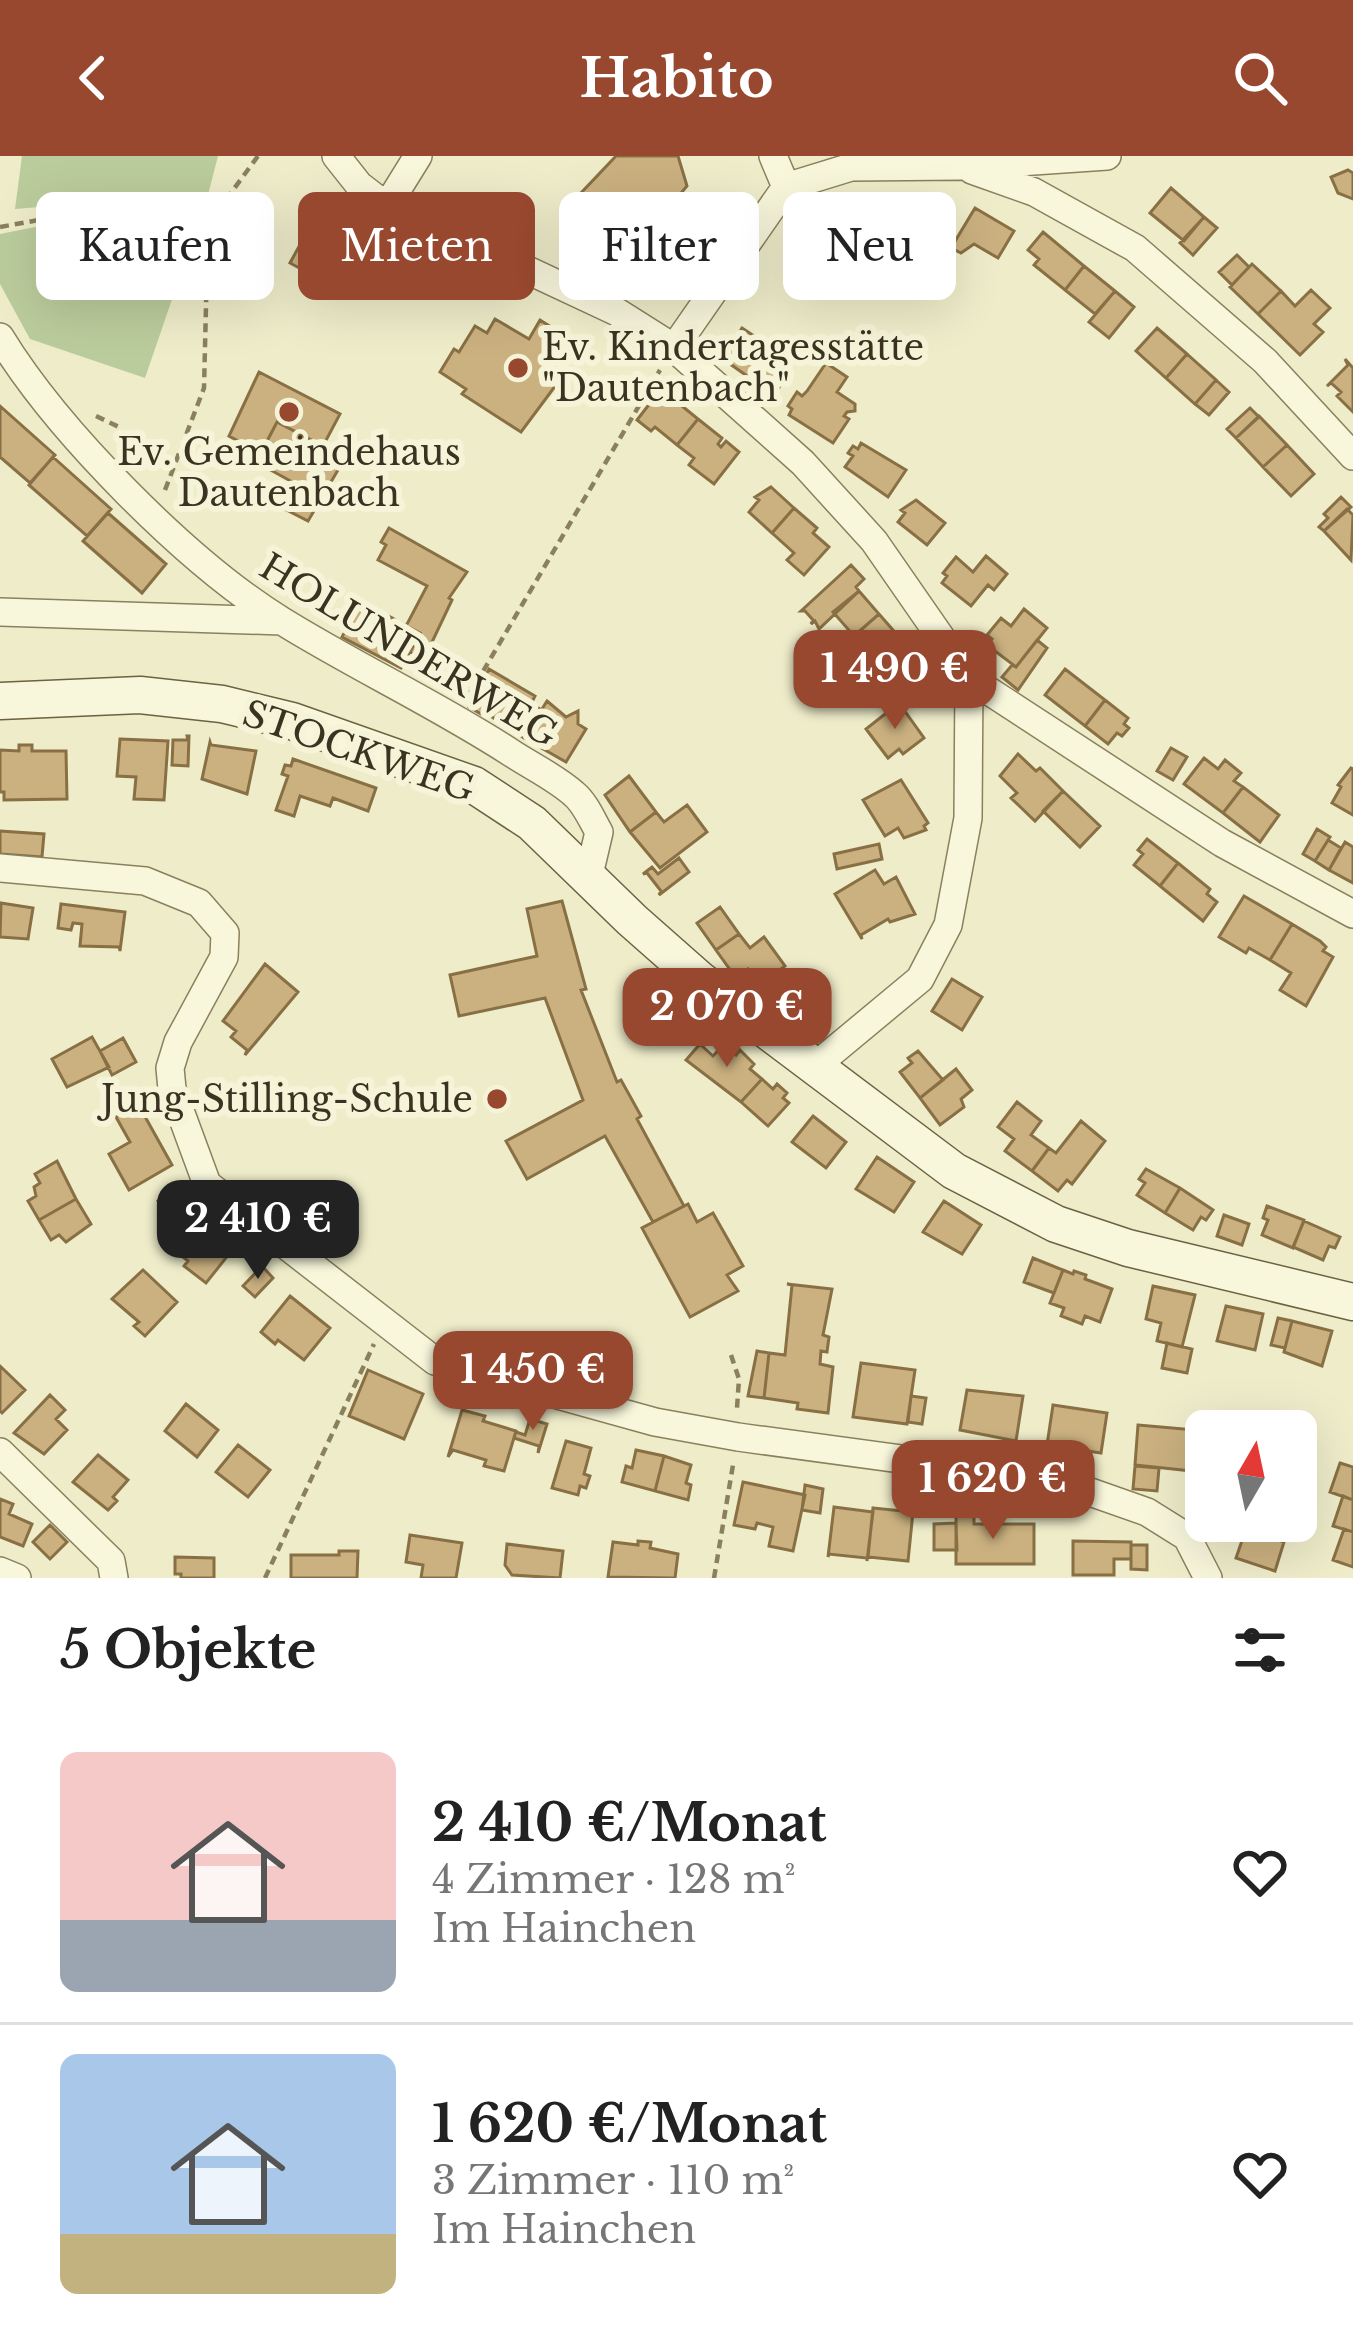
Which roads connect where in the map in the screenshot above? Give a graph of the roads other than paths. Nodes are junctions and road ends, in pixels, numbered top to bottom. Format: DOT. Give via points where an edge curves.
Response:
graph roads {
  1 [pos="336,156"];
  2 [pos="418,156"];
  3 [pos="772,156"];
  4 [pos="1107,156"];
  5 [pos="962,166"];
  6 [pos="786,187"];
  7 [pos="368,192"];
  8 [pos="396,192"];
  9 [pos="535,274"];
  10 [pos="0,337"];
  11 [pos="667,359"];
  12 [pos="1353,456"];
  13 [pos="1,611"];
  14 [pos="282,621"];
  15 [pos="969,678"];
  16 [pos="0,701"];
  17 [pos="0,868"];
  18 [pos="587,879"];
  19 [pos="1353,914"];
  20 [pos="814,1067"];
  21 [pos="1353,1302"];
  22 [pos="0,1451"];
  23 [pos="0,1571"];
  24 [pos="17,1578"];
  25 [pos="114,1578"];
  26 [pos="1208,1578"];
  1 -- 7 [label="street"];
  2 -- 8 [label="street"];
  3 -- 6 [label="street"];
  4 -- 5 [label="street"];
  5 -- 6 [label="street" via="851,167"];
  5 -- 12 [label="street" via="1034,192 1135,248 1265,361"];
  6 -- 11 [label="street"];
  9 -- 11 [label="street" via="616,313"];
  10 -- 14 [label="street, HOLUNDERWEG" via="23,375 154,518"];
  11 -- 15 [label="street" via="802,463 874,541"];
  13 -- 14 [label="street"];
  14 -- 18 [label="street, HOLUNDERWEG" via="578,796 599,832"];
  15 -- 19 [label="street" via="1222,843"];
  15 -- 20 [label="street" via="968,818 948,925 920,979"];
  16 -- 18 [label="street, STOCKWEG" via="140,695 292,721 474,785 532,823"];
  17 -- 26 [label="street" via="146,881 199,903 225,933 224,957 170,1068 207,1184 435,1361 655,1422 1056,1480 1147,1512 1187,1537"];
  18 -- 20 [label="street, STOCKWEG"];
  20 -- 21 [label="street, STOCKWEG" via="954,1172 1056,1224"];
  22 -- 25 [label="street" via="111,1561"];
  23 -- 24 [label="street"];
}
